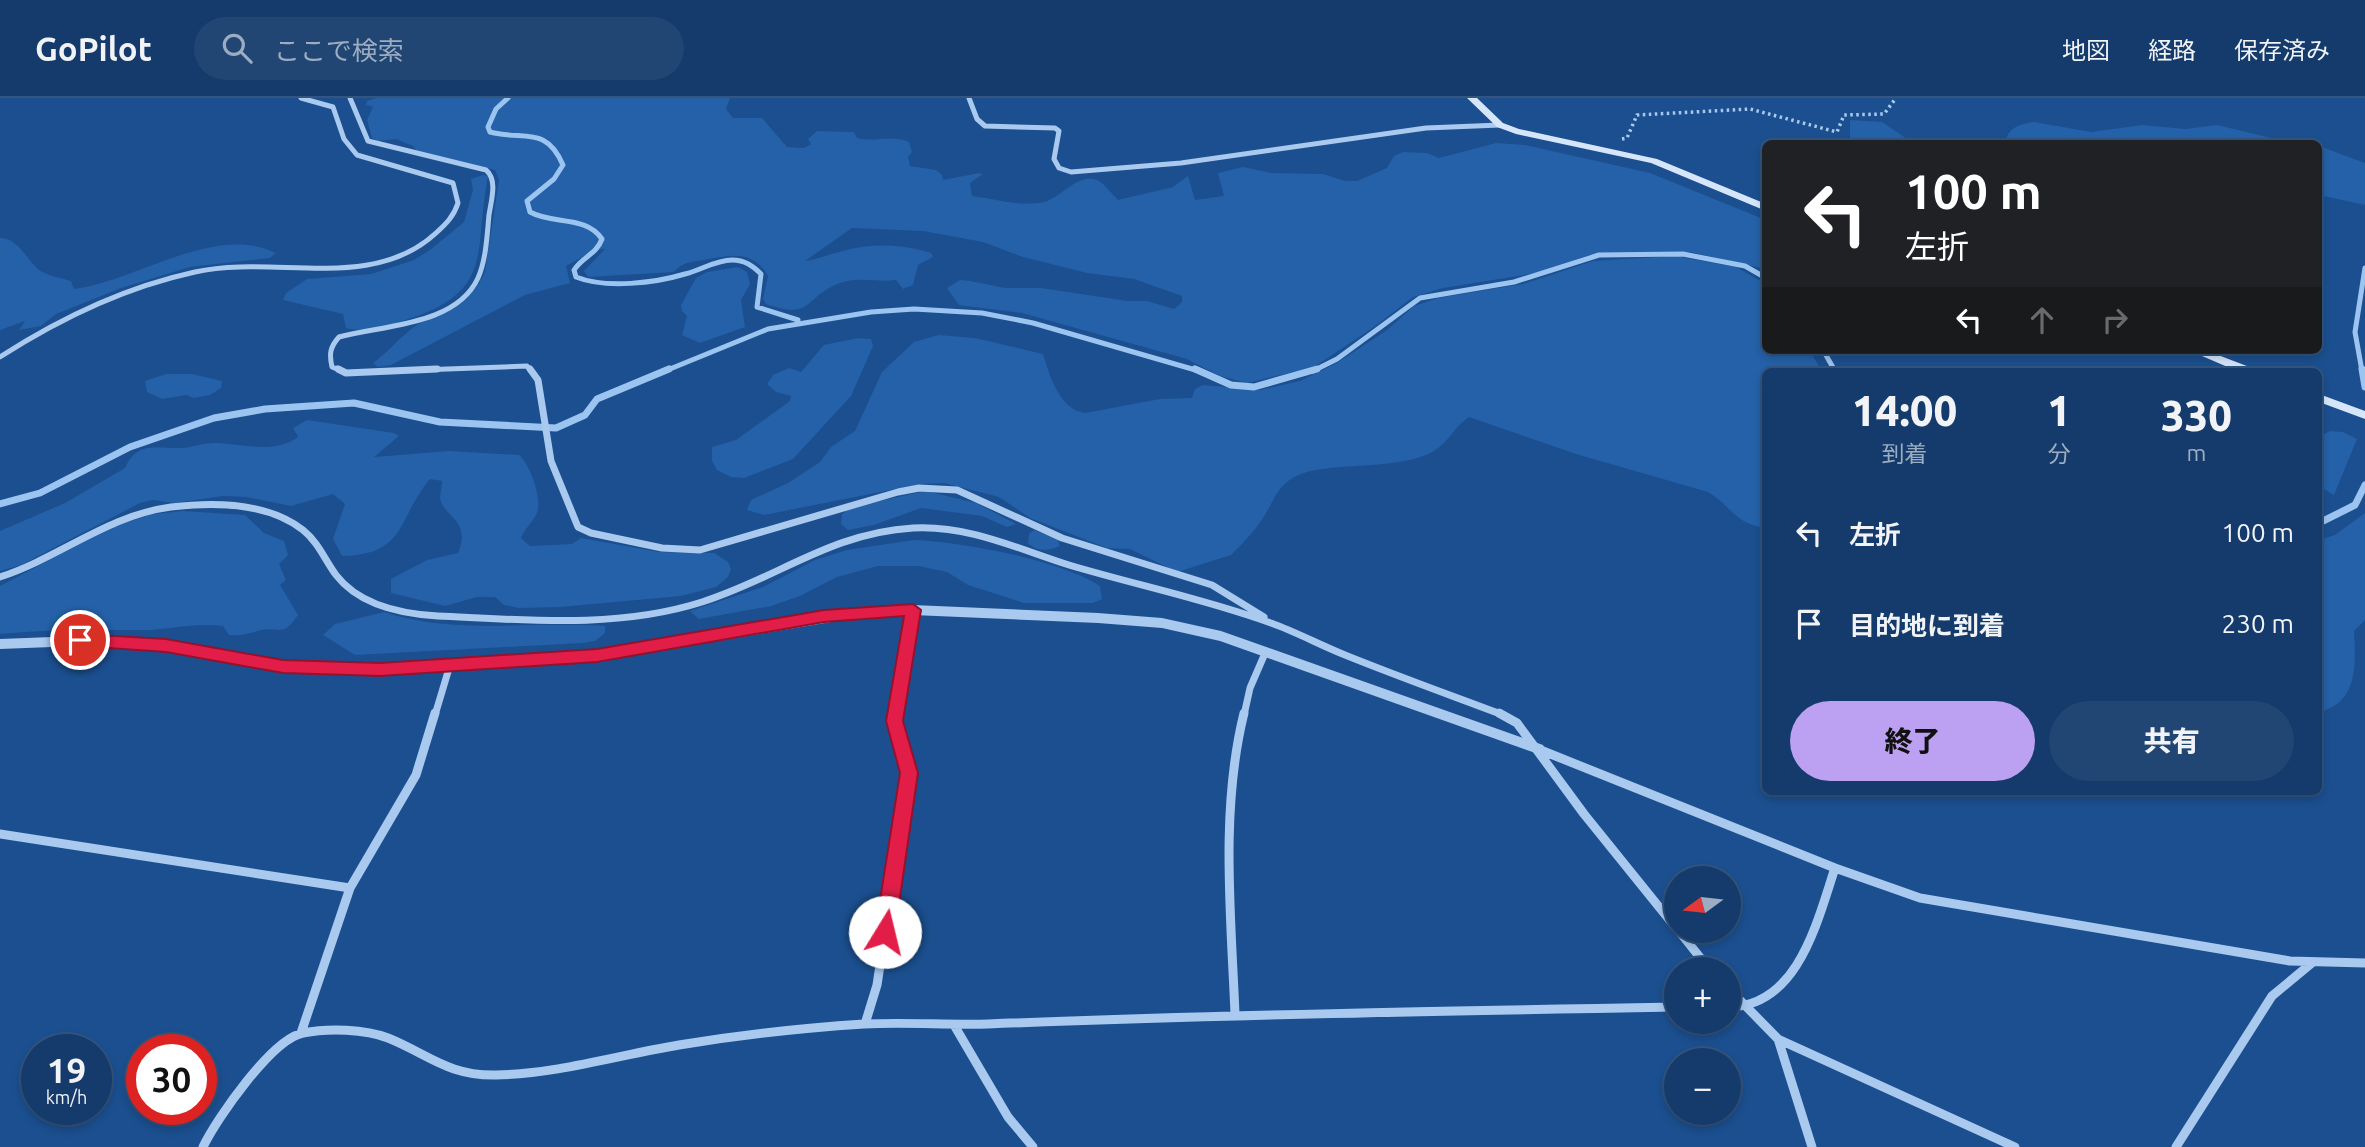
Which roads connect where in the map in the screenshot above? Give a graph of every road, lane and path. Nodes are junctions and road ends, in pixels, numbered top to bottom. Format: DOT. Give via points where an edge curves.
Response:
graph roads {
  1 [pos="301,98"];
  2 [pos="361,98"];
  3 [pos="969,98"];
  4 [pos="1472,98"];
  5 [pos="1896,98"];
  6 [pos="352,99"];
  7 [pos="1500,125"];
  8 [pos="1621,139"];
  9 [pos="1762,206"];
  10 [pos="2204,354"];
  11 [pos="0,356"];
  12 [pos="2240,368"];
  13 [pos="2322,399"];
  14 [pos="2365,415"];
  15 [pos="0,577"];
  16 [pos="913,610"];
  17 [pos="1276,624"];
  18 [pos="0,644"];
  19 [pos="1266,651"];
  20 [pos="450,666"];
  21 [pos="1538,749"];
  22 [pos="0,834"];
  23 [pos="1835,868"];
  24 [pos="350,888"];
  25 [pos="1664,913"];
  26 [pos="1688,943"];
  27 [pos="1700,957"];
  28 [pos="2313,962"];
  29 [pos="2365,963"];
  30 [pos="1741,1000"];
  31 [pos="1741,1006"];
  32 [pos="1747,1006"];
  33 [pos="1664,1007"];
  34 [pos="1236,1014"];
  35 [pos="866,1024"];
  36 [pos="954,1025"];
  37 [pos="301,1033"];
  38 [pos="1778,1039"];
  39 [pos="203,1147"];
  40 [pos="1033,1147"];
  41 [pos="1812,1147"];
  42 [pos="2015,1147"];
  43 [pos="2176,1147"];
  1 -- 11 [label="street" via="333,107 349,150 434,173 453,183 459,198 441,230 408,253 358,267 335,270 255,264 192,272 66,321"];
  2 -- 6 [label="street"];
  3 -- 7 [label="street" via="985,126 1055,128 1059,131 1056,163 1063,170 1077,172 1181,163 1426,128"];
  4 -- 7 [label="main road"];
  5 -- 8 [label="path" via="1884,114 1844,115 1837,132 1749,109 1676,116 1642,113 1627,138"];
  6 -- 17 [label="street" via="368,141 485,170 493,181 477,281 462,297 417,319 339,337 331,346 332,366 346,373 527,366 538,380 551,461 578,527 680,551 700,550 898,492 957,490 1062,538 1212,585"];
  7 -- 9 [label="main road" via="1654,161"];
  10 -- 12 [label="main road"];
  13 -- 14 [label="main road"];
  15 -- 17 [label="street" via="131,515 180,507 242,507 301,528 347,588 404,611 440,616 614,618 669,612 707,601 836,543 892,530 934,527 974,533"];
  16 -- 19 [label="street" via="1162,623"];
  16 -- 20 [label="street" via="824,616 597,656"];
  16 -- 35 [label="street" via="894,721 909,773 877,985"];
  17 -- 21 [label="street" via="1504,715 1517,723"];
  18 -- 20 [label="street" via="117,641 329,670"];
  19 -- 21 [label="street"];
  19 -- 34 [label="street" via="1253,675 1240,729 1231,834"];
  20 -- 24 [label="street" via="416,775"];
  21 -- 23 [label="street"];
  21 -- 25 [label="street"];
  22 -- 24 [label="street"];
  23 -- 28 [label="street" via="1920,898"];
  23 -- 32 [label="street" via="1796,965 1772,997"];
  24 -- 37 [label="street"];
  26 -- 27 [label="street"];
  28 -- 29 [label="street"];
  28 -- 43 [label="street" via="2272,996"];
  30 -- 32 [label="street"];
  31 -- 32 [label="street"];
  32 -- 38 [label="street"];
  33 -- 34 [label="street"];
  34 -- 36 [label="street"];
  35 -- 36 [label="street"];
  35 -- 37 [label="street" via="683,1044 495,1075 447,1069 387,1038 363,1032"];
  36 -- 40 [label="street" via="1008,1117"];
  37 -- 39 [label="street" via="281,1045 246,1084"];
  38 -- 41 [label="street"];
  38 -- 42 [label="street"];
}
